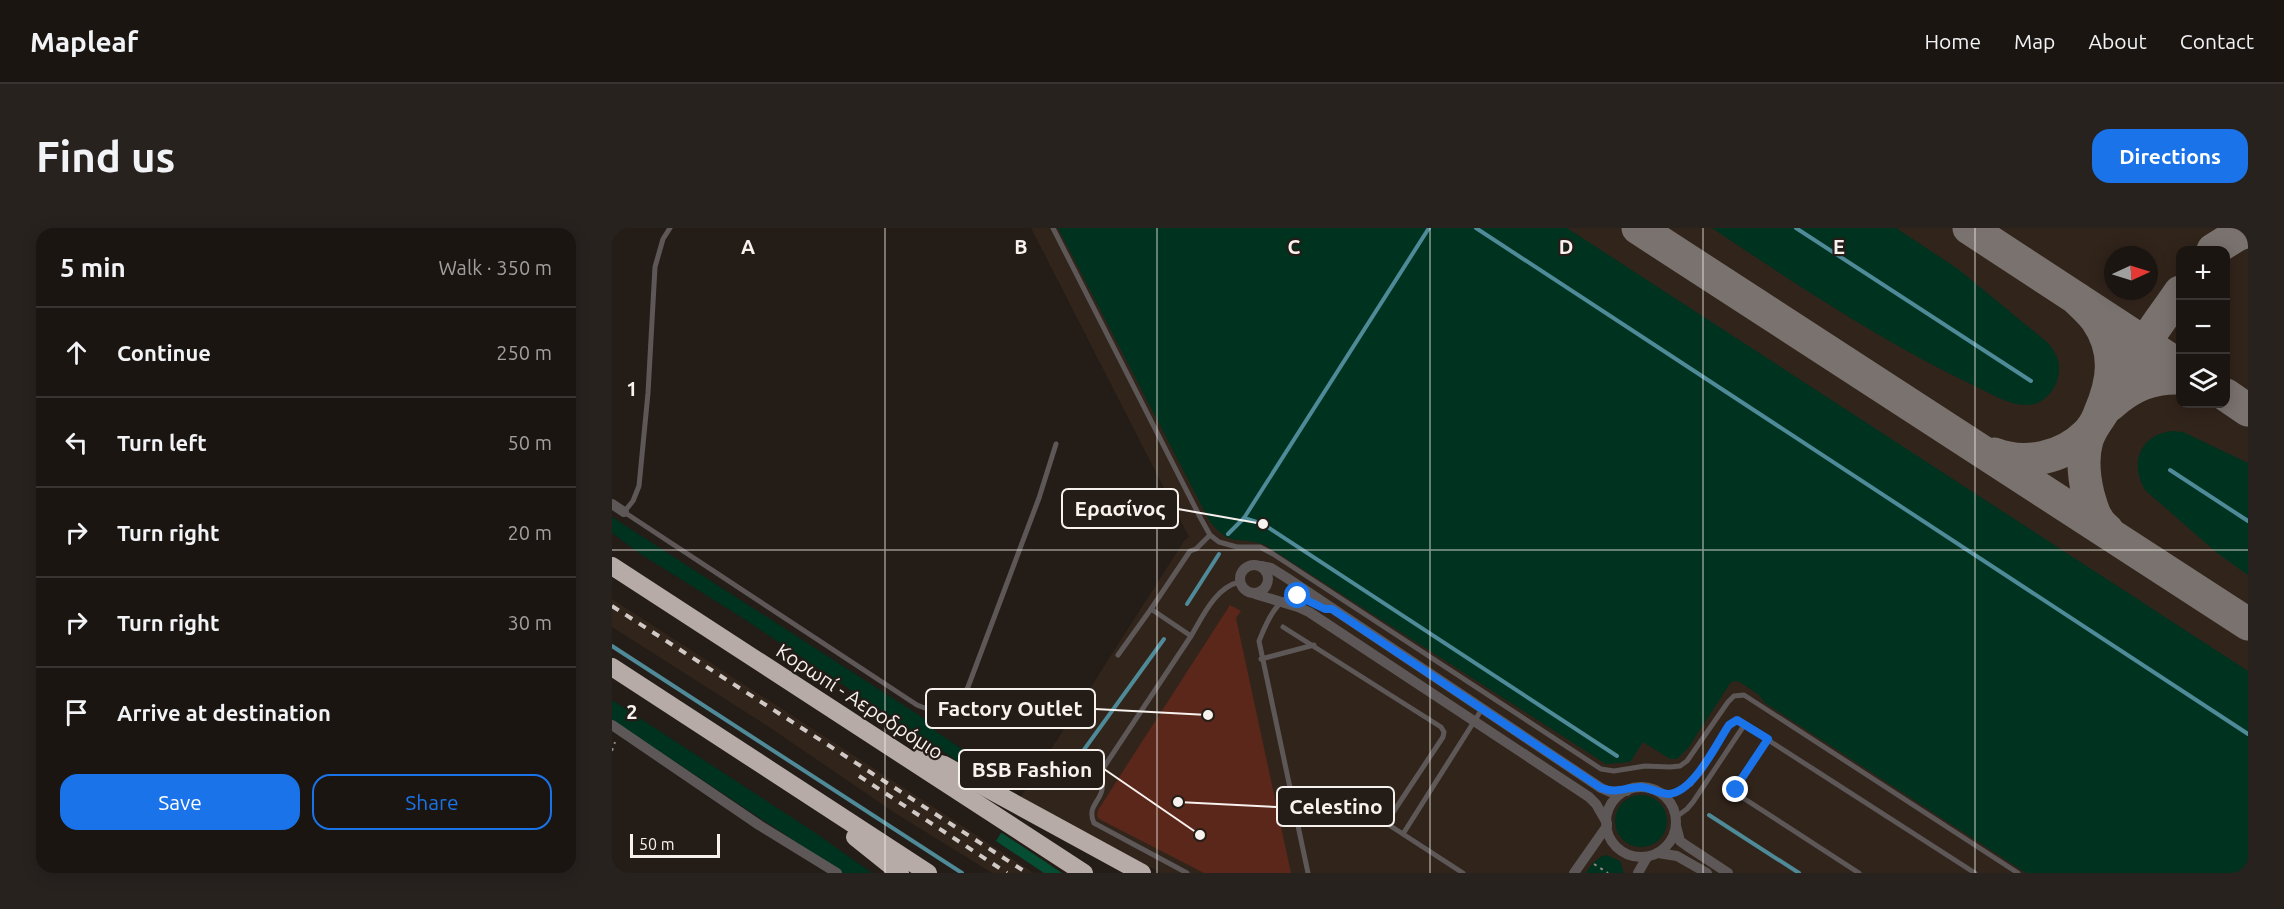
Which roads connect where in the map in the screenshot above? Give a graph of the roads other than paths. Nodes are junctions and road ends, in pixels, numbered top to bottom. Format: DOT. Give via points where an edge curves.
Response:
graph roads {
  1 [pos="670,228"];
  2 [pos="1053,228"];
  3 [pos="1056,444"];
  4 [pos="612,504"];
  5 [pos="624,512"];
  6 [pos="1210,535"];
  7 [pos="612,566"];
  8 [pos="1261,566"];
  9 [pos="1239,582"];
  10 [pos="1255,594"];
  11 [pos="1281,601"];
  12 [pos="1151,609"];
  13 [pos="1332,609"];
  14 [pos="1283,627"];
  15 [pos="1191,636"];
  16 [pos="1314,645"];
  17 [pos="1118,655"];
  18 [pos="1262,659"];
  19 [pos="612,667"];
  20 [pos="1482,708"];
  21 [pos="1475,721"];
  22 [pos="1745,724"];
  23 [pos="612,725"];
  24 [pos="1768,739"];
  25 [pos="897,751"];
  26 [pos="1627,790"];
  27 [pos="801,792"];
  28 [pos="1659,792"];
  29 [pos="1676,821"];
  30 [pos="1607,824"];
  31 [pos="1403,834"];
  32 [pos="1658,853"];
  33 [pos="1647,856"];
  34 [pos="837,873"];
  35 [pos="900,873"];
  36 [pos="928,873"];
  37 [pos="1084,873"];
  38 [pos="1142,873"];
  39 [pos="1186,873"];
  40 [pos="1308,873"];
  41 [pos="1463,873"];
  42 [pos="1574,873"];
  43 [pos="1638,873"];
  44 [pos="1707,873"];
  45 [pos="1728,873"];
  46 [pos="1859,873"];
  47 [pos="1975,873"];
  48 [pos="2018,873"];
  1 -- 5 [label="lane" via="656,267 639,486"];
  2 -- 6 [label="lane"];
  3 -- 5 [label="lane" via="968,687 960,701 947,710 930,711 917,705"];
  4 -- 5 [label="street"];
  6 -- 12 [label="lane" via="1190,551"];
  6 -- 48 [label="lane" via="1219,542 1260,547 1273,554 1600,769 1680,766 1728,702 1744,694"];
  7 -- 25 [label="highway, Κορωπί - Αεροδρόμιο"];
  8 -- 9 [label="street" via="1247,566"];
  8 -- 10 [label="street" via="1268,582"];
  8 -- 13 [label="street" via="1279,573"];
  9 -- 10 [label="street" via="1243,589"];
  9 -- 15 [label="lane" via="1217,594"];
  10 -- 11 [label="street"];
  11 -- 13 [label="lane" via="1298,596"];
  11 -- 18 [label="lane" via="1259,641"];
  11 -- 21 [label="street" via="1309,612"];
  12 -- 15 [label="lane"];
  12 -- 17 [label="lane"];
  13 -- 20 [label="street"];
  14 -- 16 [label="lane"];
  15 -- 39 [label="lane" via="1102,770 1101,792 1091,810 1094,823"];
  16 -- 18 [label="lane"];
  16 -- 31 [label="lane" via="1444,732 1386,823"];
  18 -- 40 [label="lane"];
  19 -- 27 [label="highway"];
  20 -- 21 [label="lane"];
  20 -- 26 [label="street" via="1601,788 1610,792"];
  21 -- 30 [label="street" via="1589,796"];
  21 -- 31 [label="lane"];
  22 -- 24 [label="lane"];
  22 -- 28 [label="lane" via="1732,721 1691,784 1670,794"];
  22 -- 29 [label="lane"];
  23 -- 34 [label="street"];
  24 -- 46 [label="lane" via="1736,787 1737,794"];
  24 -- 47 [label="lane"];
  25 -- 37 [label="highway, Κορωπί - Αεροδρόμιο"];
  25 -- 38 [label="highway" via="944,765"];
  26 -- 28 [label="street" via="1640,787"];
  26 -- 30 [label="street" via="1612,804"];
  27 -- 35 [label="highway"];
  27 -- 36 [label="highway"];
  28 -- 29 [label="street" via="1668,800"];
  29 -- 32 [label="street" via="1672,839"];
  29 -- 45 [label="street" via="1680,841"];
  30 -- 33 [label="street" via="1610,837 1620,850"];
  30 -- 42 [label="street"];
  31 -- 41 [label="lane"];
  32 -- 33 [label="street"];
  32 -- 44 [label="street" via="1677,856"];
  33 -- 43 [label="street"];
}
